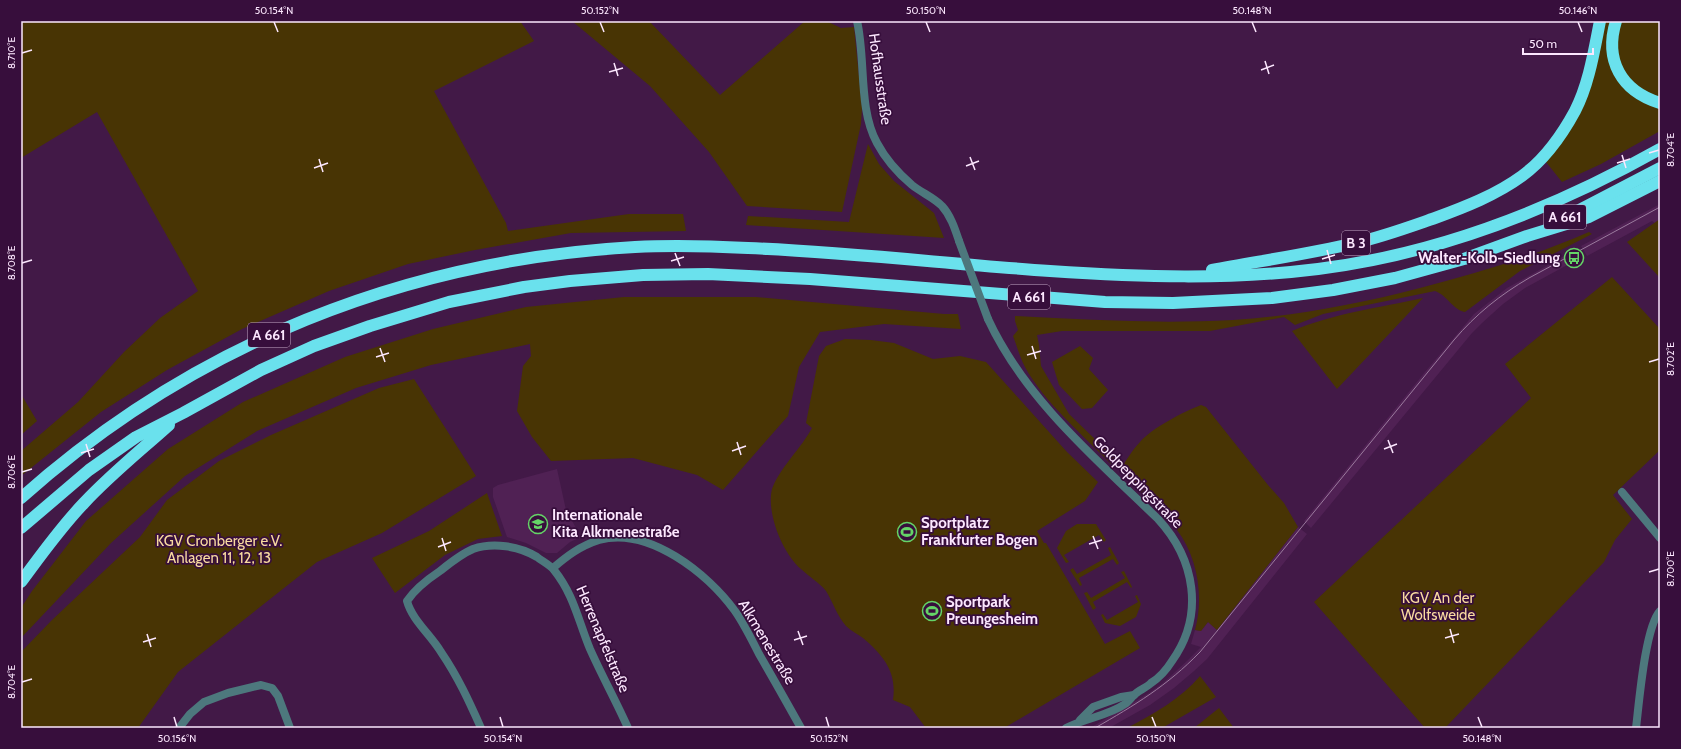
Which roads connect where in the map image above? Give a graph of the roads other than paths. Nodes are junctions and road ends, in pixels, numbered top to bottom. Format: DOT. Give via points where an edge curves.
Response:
graph roads {
  1 [pos="857,21"];
  2 [pos="1600,21"];
  3 [pos="1616,21"];
  4 [pos="1660,103"];
  5 [pos="1660,149"];
  6 [pos="1660,168"];
  7 [pos="1660,181"];
  8 [pos="1527,236"];
  9 [pos="1179,276"];
  10 [pos="988,319"];
  11 [pos="183,413"];
  12 [pos="1622,492"];
  13 [pos="21,498"];
  14 [pos="21,528"];
  15 [pos="1660,538"];
  16 [pos="553,568"];
  17 [pos="21,582"];
  18 [pos="1660,611"];
  19 [pos="179,728"];
  20 [pos="290,728"];
  21 [pos="481,728"];
  22 [pos="628,728"];
  23 [pos="801,728"];
  24 [pos="1066,728"];
  25 [pos="1636,728"];
  1 -- 10 [label="street, Hofhausstraße, bridge" via="866,109 872,132 893,166 904,178 941,205 952,220"];
  2 -- 9 [label="highway, B 3" via="1585,83 1575,110 1545,155 1522,176 1483,198 1418,224 1356,243"];
  3 -- 4 [label="highway" via="1611,44 1617,69 1637,93"];
  5 -- 9 [label="highway, A 661" via="1620,172 1530,212 1418,249 1321,269 1265,274"];
  6 -- 8 [label="highway, A 661"];
  7 -- 8 [label="highway" via="1589,217"];
  8 -- 11 [label="highway, A 661" via="1464,259 1396,278 1332,290 1220,302 1105,302 810,279 708,274 643,275 524,287 449,302 314,346 261,370"];
  9 -- 13 [label="highway, A 661" via="1056,272 810,250 711,246 592,250 480,266 424,279 358,300 289,326 244,347 177,383 124,417 77,450"];
  10 -- 24 [label="street, Goldpeppingstraße" via="1011,360 1038,398 1174,538 1191,581 1191,610 1185,637 1171,662 1152,683 1126,704"];
  11 -- 14 [label="highway, A 661" via="136,437 112,453"];
  11 -- 17 [label="highway, A 661" via="83,503"];
  12 -- 15 [label="street"];
  16 -- 21 [label="street, Herrenapfelstraße" via="527,551 508,546 482,547 461,555 434,575 407,601 459,680"];
  16 -- 22 [label="street, Herrenapfelstraße" via="568,589 604,680"];
  16 -- 23 [label="street, Alkmenestraße" via="575,550 600,540 624,538 645,542 682,561 704,577 735,611"];
  18 -- 25 [label="street" via="1649,640"];
  19 -- 20 [label="street" via="204,702 228,692 260,685 272,688 278,696"];
}
